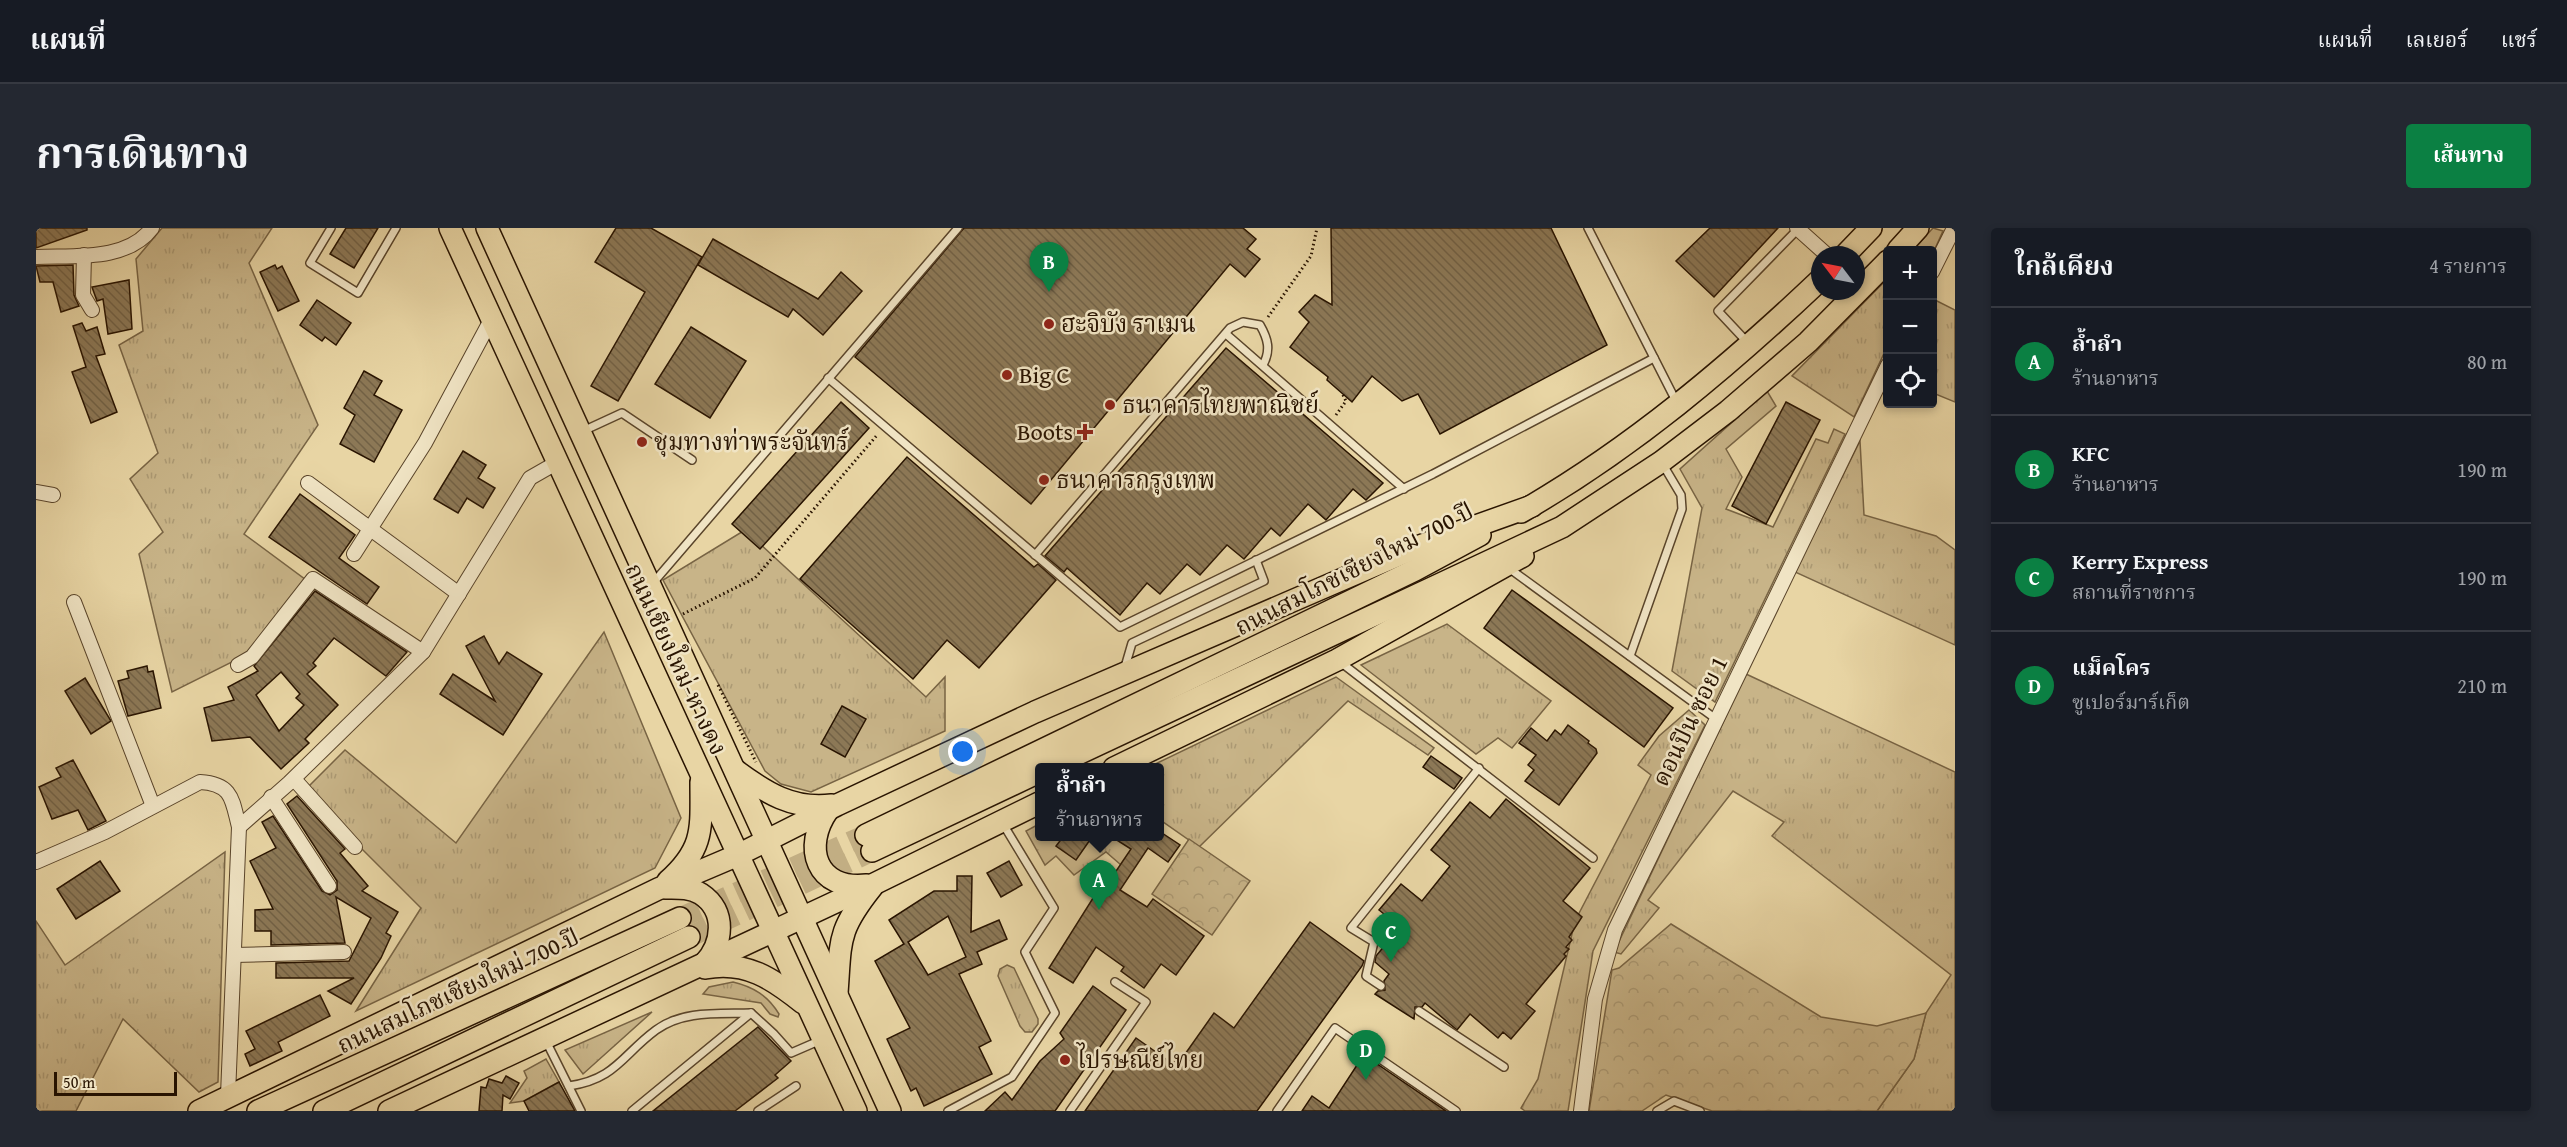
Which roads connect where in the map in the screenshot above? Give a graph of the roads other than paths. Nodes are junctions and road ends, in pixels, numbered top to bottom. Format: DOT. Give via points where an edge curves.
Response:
graph roads {
  1 [pos="152,228"];
  2 [pos="331,228"];
  3 [pos="396,228"];
  4 [pos="450,228"];
  5 [pos="487,228"];
  6 [pos="958,228"];
  7 [pos="1588,228"];
  8 [pos="1798,228"];
  9 [pos="1856,228"];
  10 [pos="1871,228"];
  11 [pos="1918,228"];
  12 [pos="1954,228"];
  13 [pos="1827,246"];
  14 [pos="1845,246"];
  15 [pos="1850,246"];
  16 [pos="1902,246"];
  17 [pos="84,255"];
  18 [pos="36,257"];
  19 [pos="1937,262"];
  20 [pos="1883,265"];
  21 [pos="1811,288"];
  22 [pos="92,310"];
  23 [pos="492,318"];
  24 [pos="1226,334"];
  25 [pos="1750,345"];
  26 [pos="1654,358"];
  27 [pos="1263,365"];
  28 [pos="1883,373"];
  29 [pos="828,378"];
  30 [pos="1678,405"];
  31 [pos="581,432"];
  32 [pos="692,460"];
  33 [pos="558,462"];
  34 [pos="1661,462"];
  35 [pos="308,483"];
  36 [pos="1404,489"];
  37 [pos="36,492"];
  38 [pos="53,495"];
  39 [pos="1532,506"];
  40 [pos="1562,527"];
  41 [pos="371,529"];
  42 [pos="354,554"];
  43 [pos="1035,555"];
  44 [pos="1256,561"];
  45 [pos="1507,567"];
  46 [pos="651,584"];
  47 [pos="459,594"];
  48 [pos="74,602"];
  49 [pos="423,652"];
  50 [pos="1630,656"];
  51 [pos="1337,660"];
  52 [pos="238,665"];
  53 [pos="1123,673"];
  54 [pos="1716,719"];
  55 [pos="1059,763"];
  56 [pos="1124,763"];
  57 [pos="1479,768"];
  58 [pos="735,770"];
  59 [pos="701,773"];
  60 [pos="1035,774"];
  61 [pos="294,779"];
  62 [pos="271,798"];
  63 [pos="1035,805"];
  64 [pos="153,806"];
  65 [pos="833,807"];
  66 [pos="1002,821"];
  67 [pos="239,827"];
  68 [pos="766,841"];
  69 [pos="355,847"];
  70 [pos="738,855"];
  71 [pos="1593,858"];
  72 [pos="36,862"];
  73 [pos="874,884"];
  74 [pos="329,886"];
  75 [pos="658,889"];
  76 [pos="800,917"];
  77 [pos="773,930"];
  78 [pos="344,952"];
  79 [pos="234,955"];
  80 [pos="696,967"];
  81 [pos="1115,982"];
  82 [pos="1381,986"];
  83 [pos="836,996"];
  84 [pos="808,1007"];
  85 [pos="1419,1011"];
  86 [pos="751,1013"];
  87 [pos="546,1039"];
  88 [pos="823,1040"];
  89 [pos="1504,1067"];
  90 [pos="568,1086"];
  91 [pos="796,1086"];
  92 [pos="228,1095"];
  93 [pos="199,1111"];
  94 [pos="258,1111"];
  95 [pos="324,1111"];
  96 [pos="389,1111"];
  97 [pos="581,1111"];
  98 [pos="632,1111"];
  99 [pos="758,1111"];
  100 [pos="856,1111"];
  101 [pos="890,1111"];
  102 [pos="948,1111"];
  103 [pos="1070,1111"];
  104 [pos="1276,1111"];
  105 [pos="1456,1111"];
  106 [pos="1581,1111"];
  107 [pos="1656,1111"];
  108 [pos="1700,1111"];
  1 -- 17 [label="street" via="126,248"];
  2 -- 3 [label="lane" via="310,263 358,293"];
  4 -- 23 [label="main road, ถนนเชียงใหม่-หางดง"];
  5 -- 31 [label="main road, ถนนเชียงใหม่-หางดง"];
  6 -- 29 [label="lane"];
  7 -- 26 [label="lane"];
  8 -- 13 [label="street"];
  8 -- 25 [label="lane" via="1718,311"];
  9 -- 14 [label="street"];
  10 -- 15 [label="main road"];
  11 -- 16 [label="main road"];
  12 -- 19 [label="street"];
  17 -- 18 [label="street"];
  17 -- 22 [label="street" via="83,295"];
  20 -- 34 [label="main road, ถนนสมโภชเชียงใหม่ 700 ปี" via="1808,342"];
  21 -- 25 [label="main road, ถนนสมโภชเชียงใหม่ 700 ปี"];
  23 -- 33 [label="main road, ถนนเชียงใหม่-หางดง"];
  23 -- 41 [label="street" via="425,443"];
  24 -- 27 [label="lane"];
  24 -- 27 [label="lane" via="1243,322 1260,325 1269,340"];
  24 -- 43 [label="lane"];
  25 -- 30 [label="main road, ถนนสมโภชเชียงใหม่ 700 ปี"];
  26 -- 30 [label="lane"];
  26 -- 36 [label="lane"];
  27 -- 36 [label="lane"];
  28 -- 54 [label="street, ดอนปิน ซอย 1"];
  29 -- 43 [label="lane"];
  29 -- 46 [label="lane"];
  30 -- 39 [label="main road, ถนนสมโภชเชียงใหม่ 700 ปี" via="1593,468"];
  31 -- 32 [label="lane" via="622,414"];
  31 -- 46 [label="main road, ถนนเชียงใหม่-หางดง"];
  33 -- 47 [label="street" via="530,477"];
  33 -- 59 [label="main road, ถนนเชียงใหม่-หางดง"];
  34 -- 40 [label="main road, ถนนสมโภชเชียงใหม่ 700 ปี"];
  34 -- 50 [label="lane" via="1681,495 1682,509"];
  35 -- 41 [label="street"];
  36 -- 44 [label="lane"];
  37 -- 38 [label="street"];
  39 -- 53 [label="main road" via="1417,548"];
  39 -- 60 [label="main road, ถนนสมโภชเชียงใหม่ 700 ปี" via="1415,570 869,843"];
  40 -- 45 [label="main road"];
  40 -- 55 [label="main road, ถนนสมโภชเชียงใหม่ 700 ปี"];
  41 -- 42 [label="street"];
  41 -- 47 [label="street"];
  43 -- 44 [label="lane" via="1120,627"];
  44 -- 53 [label="lane" via="1264,581 1132,643"];
  45 -- 50 [label="lane"];
  45 -- 51 [label="main road"];
  46 -- 58 [label="main road, ถนนเชียงใหม่-หางดง" via="676,614"];
  47 -- 49 [label="street"];
  48 -- 64 [label="street"];
  49 -- 52 [label="street" via="313,579 252,657"];
  49 -- 61 [label="street"];
  50 -- 54 [label="lane"];
  51 -- 56 [label="main road"];
  51 -- 57 [label="lane"];
  53 -- 65 [label="main road"];
  54 -- 106 [label="street, ดอนปิน ซอย 1" via="1615,930 1595,999"];
  57 -- 71 [label="lane"];
  57 -- 82 [label="lane" via="1352,928 1374,942 1366,976"];
  58 -- 65 [label="main road" via="785,801"];
  58 -- 68 [label="main road, ถนนเชียงใหม่-หางดง"];
  59 -- 70 [label="main road, ถนนเชียงใหม่-หางดง"];
  59 -- 75 [label="main road" via="698,845 679,871"];
  61 -- 62 [label="street"];
  61 -- 69 [label="street"];
  62 -- 67 [label="street"];
  62 -- 74 [label="street"];
  63 -- 66 [label="main road"];
  64 -- 67 [label="street" via="200,782 214,783 225,788 232,799"];
  64 -- 72 [label="street"];
  65 -- 68 [label="main road"];
  65 -- 73 [label="main road" via="818,826 814,842 818,862 823,871 842,884"];
  66 -- 73 [label="main road"];
  66 -- 102 [label="lane" via="1054,908 1025,952 1055,1013 1012,1077"];
  67 -- 79 [label="street"];
  68 -- 70 [label="main road"];
  68 -- 76 [label="main road, ถนนเชียงใหม่-หางดง"];
  70 -- 75 [label="main road"];
  70 -- 77 [label="main road, ถนนเชียงใหม่-หางดง"];
  73 -- 76 [label="main road"];
  73 -- 83 [label="main road" via="856,907 840,939"];
  75 -- 80 [label="main road" via="684,888 701,894 712,904 718,919 719,944"];
  75 -- 92 [label="main road"];
  76 -- 77 [label="main road"];
  76 -- 83 [label="main road, ถนนเชียงใหม่-หางดง"];
  77 -- 80 [label="main road"];
  77 -- 84 [label="main road, ถนนเชียงใหม่-หางดง"];
  78 -- 79 [label="street"];
  79 -- 92 [label="street"];
  80 -- 84 [label="main road" via="718,965 752,970"];
  80 -- 87 [label="main road"];
  81 -- 103 [label="lane" via="1146,1002"];
  83 -- 101 [label="main road, ถนนเชียงใหม่-หางดง"];
  84 -- 88 [label="main road, ถนนเชียงใหม่-หางดง"];
  85 -- 89 [label="lane"];
  86 -- 88 [label="lane" via="791,1053"];
  86 -- 90 [label="lane" via="689,1015 657,1029 609,1073 590,1083"];
  86 -- 98 [label="lane"];
  87 -- 90 [label="lane"];
  87 -- 96 [label="main road"];
  88 -- 100 [label="main road, ถนนเชียงใหม่-หางดง"];
  90 -- 97 [label="lane"];
  91 -- 99 [label="lane"];
  92 -- 93 [label="main road"];
  94 -- 95 [label="main road, ถนนสมโภชเชียงใหม่ 700 ปี" via="684,927"];
  104 -- 105 [label="lane" via="1335,1028"];
  107 -- 108 [label="lane" via="1674,1101"];
}
